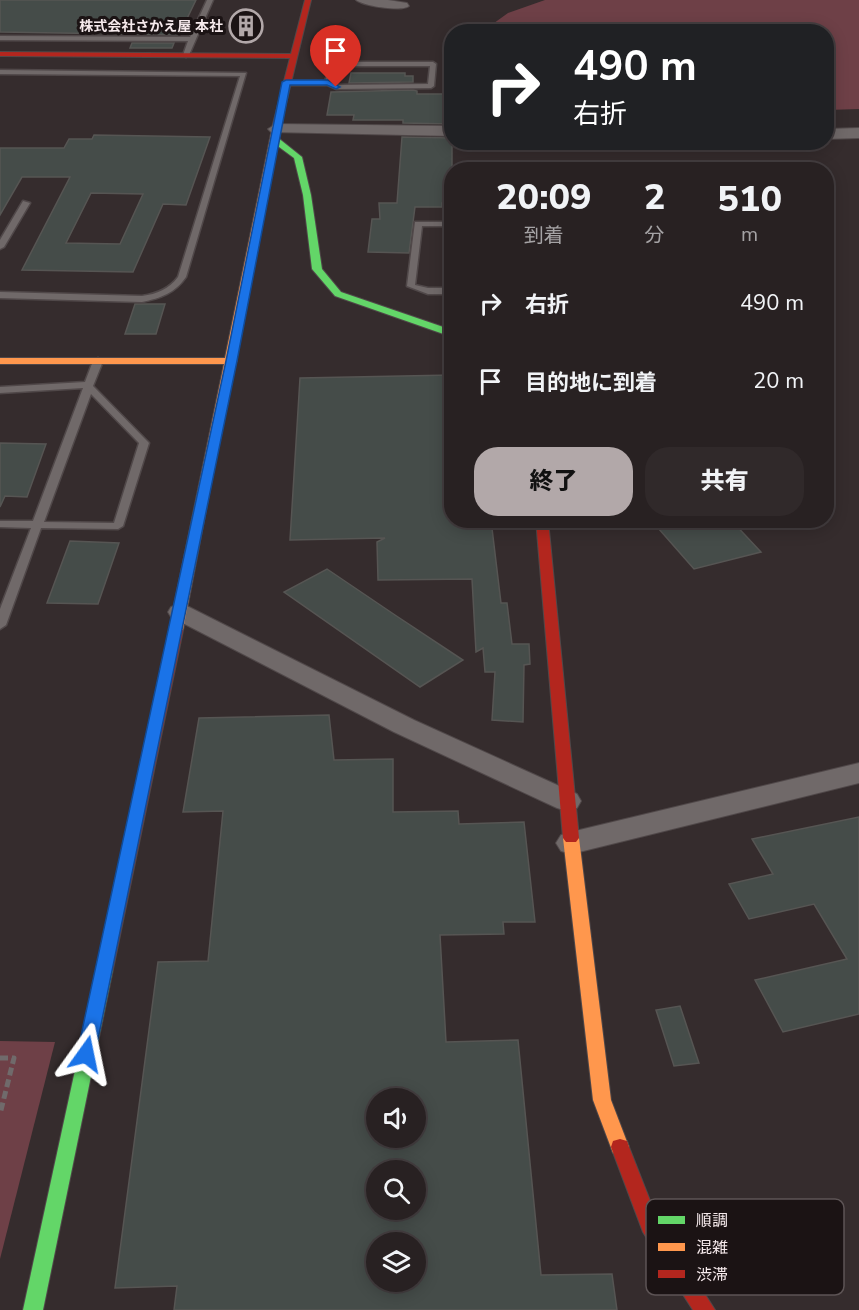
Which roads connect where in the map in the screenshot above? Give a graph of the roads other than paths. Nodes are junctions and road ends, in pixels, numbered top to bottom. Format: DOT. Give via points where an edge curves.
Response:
graph roads {
  1 [pos="210,0"];
  2 [pos="308,0"];
  3 [pos="362,0"];
  4 [pos="403,6"];
  5 [pos="0,38"];
  6 [pos="192,39"];
  7 [pos="0,54"];
  8 [pos="186,55"];
  9 [pos="292,56"];
  10 [pos="0,72"];
  11 [pos="286,82"];
  12 [pos="328,82"];
  13 [pos="444,131"];
  14 [pos="275,134"];
  15 [pos="834,134"];
  16 [pos="859,134"];
  17 [pos="26,203"];
  18 [pos="444,224"];
  19 [pos="0,246"];
  20 [pos="444,291"];
  21 [pos="0,295"];
  22 [pos="444,331"];
  23 [pos="0,360"];
  24 [pos="98,361"];
  25 [pos="232,361"];
  26 [pos="87,386"];
  27 [pos="0,390"];
  28 [pos="0,524"];
  29 [pos="37,525"];
  30 [pos="543,528"];
  31 [pos="180,612"];
  32 [pos="0,625"];
  33 [pos="859,773"];
  34 [pos="567,801"];
  35 [pos="571,843"];
  36 [pos="646,1216"];
  37 [pos="695,1295"];
  38 [pos="33,1310"];
  39 [pos="705,1310"];
  1 -- 6 [label="lane"];
  2 -- 9 [label="street"];
  3 -- 4 [label="street"];
  5 -- 6 [label="lane"];
  6 -- 8 [label="lane"];
  7 -- 8 [label="street"];
  8 -- 9 [label="street"];
  9 -- 11 [label="street"];
  10 -- 21 [label="lane" via="244,74 177,285 168,292 142,299"];
  11 -- 12 [label="lane"];
  11 -- 14 [label="street"];
  12 -- 12 [label="lane" via="336,87 431,86 433,64 334,64"];
  13 -- 14 [label="street"];
  14 -- 22 [label="street" via="298,157 317,269 338,294"];
  14 -- 25 [label="street"];
  15 -- 16 [label="street"];
  17 -- 19 [label="lane"];
  18 -- 20 [label="lane" via="418,224 411,286"];
  23 -- 24 [label="street"];
  24 -- 25 [label="street"];
  24 -- 26 [label="lane"];
  25 -- 31 [label="street"];
  26 -- 27 [label="lane"];
  26 -- 29 [label="lane"];
  26 -- 29 [label="lane" via="144,443 118,526"];
  28 -- 29 [label="lane"];
  29 -- 32 [label="lane"];
  30 -- 34 [label="street"];
  31 -- 34 [label="street" via="404,726"];
  31 -- 38 [label="street"];
  33 -- 35 [label="street"];
  34 -- 35 [label="street"];
  35 -- 36 [label="street" via="602,1100"];
  37 -- 39 [label="street"];
}
